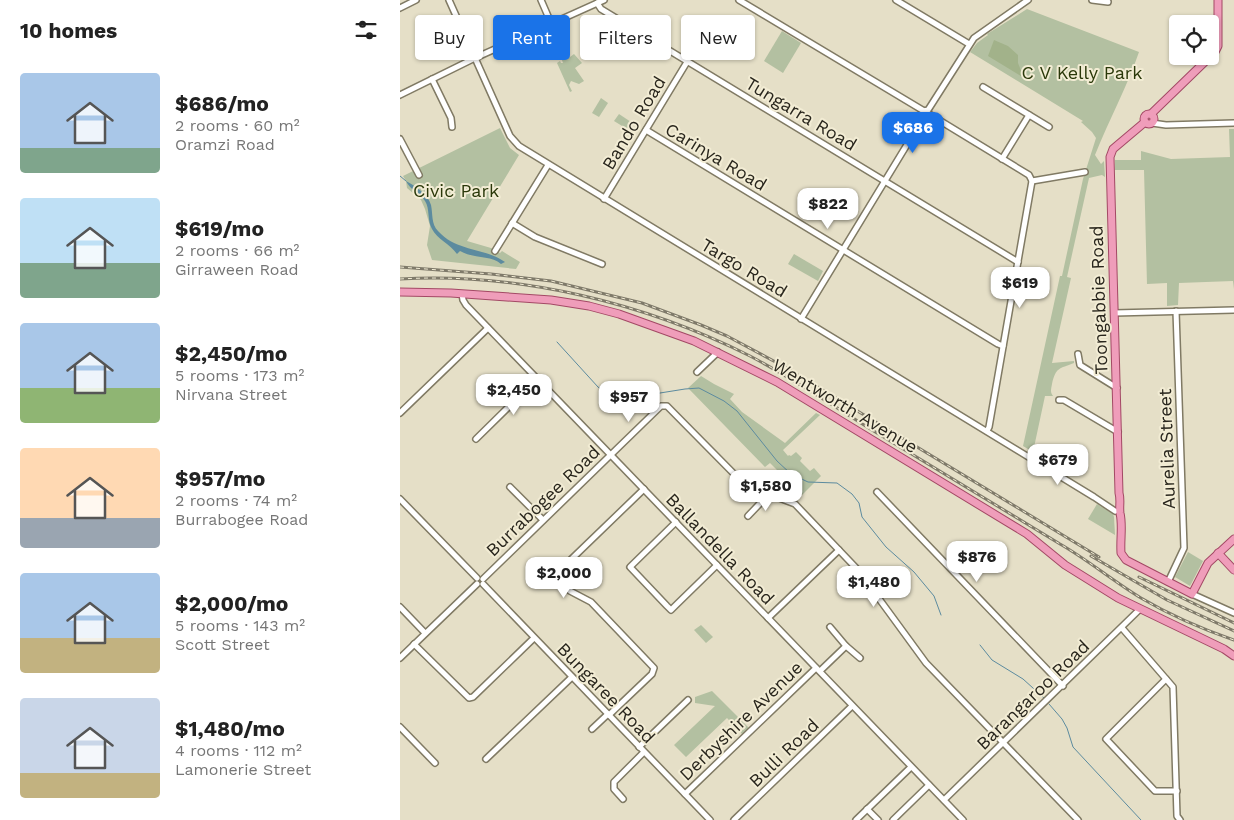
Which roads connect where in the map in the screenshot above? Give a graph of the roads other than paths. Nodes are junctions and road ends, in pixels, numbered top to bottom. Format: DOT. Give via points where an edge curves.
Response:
graph roads {
  1 [pos="416,0"];
  2 [pos="449,0"];
  3 [pos="540,0"];
  4 [pos="604,0"];
  5 [pos="739,0"];
  6 [pos="896,0"];
  7 [pos="1028,0"];
  8 [pos="1092,0"];
  9 [pos="1218,0"];
  10 [pos="1020,2"];
  11 [pos="1108,2"];
  12 [pos="597,3"];
  13 [pos="400,8"];
  14 [pos="456,15"];
  15 [pos="547,15"];
  16 [pos="570,15"];
  17 [pos="969,44"];
  18 [pos="471,60"];
  19 [pos="476,60"];
  20 [pos="687,62"];
  21 [pos="432,79"];
  22 [pos="983,87"];
  23 [pos="400,95"];
  24 [pos="927,112"];
  25 [pos="1029,115"];
  26 [pos="1149,122"];
  27 [pos="1234,123"];
  28 [pos="452,126"];
  29 [pos="1049,127"];
  30 [pos="646,130"];
  31 [pos="400,139"];
  32 [pos="1002,159"];
  33 [pos="548,165"];
  34 [pos="1085,172"];
  35 [pos="418,175"];
  36 [pos="885,181"];
  37 [pos="1032,181"];
  38 [pos="604,199"];
  39 [pos="512,223"];
  40 [pos="843,250"];
  41 [pos="495,251"];
  42 [pos="1018,262"];
  43 [pos="602,264"];
  44 [pos="400,292"];
  45 [pos="462,294"];
  46 [pos="1234,310"];
  47 [pos="1176,311"];
  48 [pos="1114,313"];
  49 [pos="801,319"];
  50 [pos="488,328"];
  51 [pos="1003,346"];
  52 [pos="718,352"];
  53 [pos="1078,354"];
  54 [pos="696,372"];
  55 [pos="537,379"];
  56 [pos="1117,388"];
  57 [pos="1059,400"];
  58 [pos="400,413"];
  59 [pos="986,431"];
  60 [pos="1118,432"];
  61 [pos="476,439"];
  62 [pos="610,455"];
  63 [pos="510,487"];
  64 [pos="644,489"];
  65 [pos="877,492"];
  66 [pos="769,494"];
  67 [pos="400,499"];
  68 [pos="1117,510"];
  69 [pos="748,516"];
  70 [pos="543,520"];
  71 [pos="676,522"];
  72 [pos="1234,538"];
  73 [pos="839,550"];
  74 [pos="1218,553"];
  75 [pos="717,565"];
  76 [pos="1234,570"];
  77 [pos="480,581"];
  78 [pos="1168,582"];
  79 [pos="1192,594"];
  80 [pos="400,607"];
  81 [pos="1140,609"];
  82 [pos="1234,612"];
  83 [pos="768,618"];
  84 [pos="830,626"];
  85 [pos="1122,628"];
  86 [pos="425,633"];
  87 [pos="534,638"];
  88 [pos="414,644"];
  89 [pos="846,646"];
  90 [pos="1234,656"];
  91 [pos="400,658"];
  92 [pos="860,658"];
  93 [pos="818,670"];
  94 [pos="572,677"];
  95 [pos="1166,678"];
  96 [pos="1062,686"];
  97 [pos="688,700"];
  98 [pos="852,706"];
  99 [pos="608,715"];
  100 [pos="400,727"];
  101 [pos="592,730"];
  102 [pos="1003,743"];
  103 [pos="639,747"];
  104 [pos="644,752"];
  105 [pos="486,759"];
  106 [pos="435,763"];
  107 [pos="911,767"];
  108 [pos="930,785"];
  109 [pos="1177,791"];
  110 [pos="685,794"];
  111 [pos="623,799"];
  112 [pos="944,800"];
  113 [pos="867,809"];
  114 [pos="710,820"];
  115 [pos="734,820"];
  116 [pos="856,820"];
  117 [pos="878,820"];
  118 [pos="893,820"];
  119 [pos="963,820"];
  120 [pos="1078,820"];
  121 [pos="1180,820"];
  1 -- 13 [label="street"];
  2 -- 14 [label="street, Targo Road"];
  3 -- 15 [label="street"];
  4 -- 12 [label="street"];
  5 -- 24 [label="street"];
  6 -- 17 [label="street"];
  7 -- 10 [label="street"];
  8 -- 11 [label="street"];
  9 -- 26 [label="main road" via="1218,46 1215,52 1151,114 1154,118"];
  10 -- 17 [label="street" via="978,33"];
  12 -- 16 [label="street"];
  12 -- 20 [label="street, Tungarra Road" via="601,9"];
  17 -- 24 [label="street"];
  18 -- 21 [label="street"];
  19 -- 33 [label="street, Targo Road" via="512,138 520,148"];
  20 -- 30 [label="street, Bando Road"];
  20 -- 36 [label="street, Tungarra Road"];
  21 -- 23 [label="street"];
  21 -- 28 [label="street"];
  22 -- 25 [label="street"];
  24 -- 32 [label="street"];
  24 -- 36 [label="street"];
  25 -- 29 [label="street"];
  25 -- 32 [label="street"];
  26 -- 27 [label="street" via="1166,125"];
  26 -- 48 [label="main road, Toongabbie Road" via="1113,149 1110,157"];
  30 -- 38 [label="street, Bando Road"];
  30 -- 40 [label="street, Carinya Road"];
  31 -- 35 [label="street"];
  32 -- 37 [label="street" via="1030,175"];
  33 -- 38 [label="street, Targo Road"];
  33 -- 39 [label="street"];
  34 -- 37 [label="street"];
  36 -- 40 [label="street"];
  36 -- 42 [label="street, Tungarra Road"];
  37 -- 42 [label="street"];
  38 -- 49 [label="street, Targo Road"];
  39 -- 41 [label="street"];
  39 -- 43 [label="street" via="535,237"];
  40 -- 49 [label="street"];
  40 -- 51 [label="street, Carinya Road"];
  42 -- 51 [label="street"];
  44 -- 45 [label="main road, Wentworth Avenue"];
  45 -- 50 [label="street, Ballandella Road" via="464,303"];
  45 -- 52 [label="main road, Wentworth Avenue" via="551,300 595,308 654,326"];
  46 -- 47 [label="street"];
  47 -- 48 [label="street"];
  47 -- 78 [label="street, Aurelia Street" via="1184,548"];
  48 -- 56 [label="main road, Toongabbie Road"];
  49 -- 59 [label="street, Targo Road"];
  50 -- 55 [label="street, Ballandella Road"];
  50 -- 58 [label="street"];
  51 -- 59 [label="street"];
  52 -- 54 [label="street"];
  52 -- 81 [label="main road, Wentworth Avenue" via="777,382 1027,534 1065,565"];
  53 -- 56 [label="street" via="1080,365"];
  55 -- 61 [label="street"];
  55 -- 62 [label="street, Ballandella Road"];
  56 -- 60 [label="main road, Toongabbie Road"];
  57 -- 60 [label="street"];
  59 -- 68 [label="street, Targo Road"];
  60 -- 68 [label="main road, Toongabbie Road" via="1121,498"];
  62 -- 64 [label="street, Ballandella Road"];
  62 -- 66 [label="street, Burrabogee Road" via="661,406 667,406 745,485"];
  62 -- 70 [label="street, Burrabogee Road"];
  63 -- 70 [label="street"];
  64 -- 71 [label="street, Ballandella Road"];
  64 -- 99 [label="street" via="556,574 569,591 591,602 654,668 652,674"];
  65 -- 96 [label="street"];
  66 -- 69 [label="street"];
  66 -- 73 [label="street" via="794,504"];
  67 -- 77 [label="street, Bungaree Road"];
  68 -- 78 [label="main road, Toongabbie Road" via="1121,555"];
  70 -- 77 [label="street, Burrabogee Road"];
  71 -- 75 [label="street, Ballandella Road"];
  71 -- 75 [label="street" via="630,567 667,606 671,610"];
  72 -- 74 [label="main road"];
  73 -- 83 [label="street"];
  73 -- 102 [label="street" via="858,570 926,663"];
  74 -- 76 [label="main road"];
  74 -- 79 [label="main road" via="1206,565"];
  75 -- 83 [label="street, Ballandella Road"];
  77 -- 86 [label="street, Burrabogee Road"];
  77 -- 87 [label="street, Bungaree Road"];
  78 -- 79 [label="main road"];
  79 -- 82 [label="street"];
  80 -- 86 [label="street"];
  81 -- 85 [label="street, Barangaroo Road"];
  81 -- 90 [label="main road, Wentworth Avenue" via="1224,648"];
  83 -- 93 [label="street, Ballandella Road"];
  84 -- 89 [label="street"];
  85 -- 95 [label="street"];
  85 -- 96 [label="street, Barangaroo Road"];
  86 -- 88 [label="street, Burrabogee Road"];
  87 -- 88 [label="street" via="469,698"];
  87 -- 94 [label="street, Bungaree Road"];
  88 -- 91 [label="street, Burrabogee Road"];
  89 -- 92 [label="street"];
  89 -- 93 [label="street, Derbyshire Avenue"];
  93 -- 98 [label="street, Ballandella Road"];
  93 -- 110 [label="street, Derbyshire Avenue"];
  94 -- 99 [label="street, Bungaree Road"];
  94 -- 105 [label="street"];
  95 -- 109 [label="street" via="1174,690"];
  95 -- 109 [label="street" via="1106,739 1155,791"];
  96 -- 102 [label="street, Barangaroo Road"];
  97 -- 103 [label="street"];
  98 -- 107 [label="street, Ballandella Road"];
  98 -- 115 [label="street, Bulli Road"];
  99 -- 101 [label="street"];
  99 -- 103 [label="street, Bungaree Road"];
  100 -- 106 [label="street"];
  102 -- 112 [label="street, Barangaroo Road"];
  102 -- 120 [label="street"];
  103 -- 104 [label="street, Bungaree Road"];
  104 -- 110 [label="street, Bungaree Road"];
  104 -- 111 [label="street" via="614,782 614,789"];
  107 -- 108 [label="street, Ballandella Road"];
  107 -- 113 [label="street"];
  108 -- 112 [label="street, Ballandella Road"];
  108 -- 118 [label="street"];
  109 -- 121 [label="street" via="1177,816"];
  110 -- 114 [label="street, Bungaree Road"];
  112 -- 119 [label="street, Ballandella Road"];
  113 -- 116 [label="street"];
  113 -- 117 [label="street"];
}
